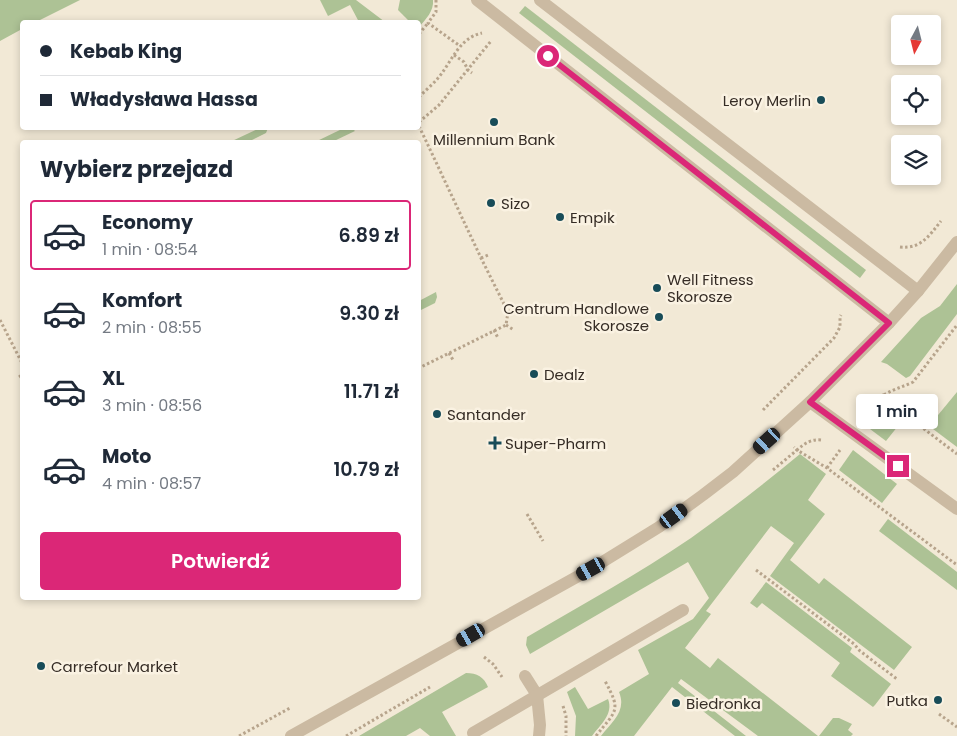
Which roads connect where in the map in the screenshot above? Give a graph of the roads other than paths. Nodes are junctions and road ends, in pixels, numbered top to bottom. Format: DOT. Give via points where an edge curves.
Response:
graph roads {
  1 [pos="477,0"];
  2 [pos="540,0"];
  3 [pos="957,242"];
  4 [pos="918,291"];
  5 [pos="889,323"];
  6 [pos="810,402"];
  7 [pos="957,509"];
  8 [pos="683,610"];
  9 [pos="525,676"];
  10 [pos="537,695"];
  11 [pos="473,733"];
  12 [pos="291,736"];
  13 [pos="539,736"];
  1 -- 5 [label="street"];
  2 -- 4 [label="street"];
  3 -- 4 [label="street"];
  4 -- 5 [label="street"];
  5 -- 6 [label="street"];
  6 -- 7 [label="street"];
  6 -- 12 [label="street" via="732,472 659,527 583,574"];
  8 -- 10 [label="street"];
  9 -- 10 [label="street"];
  10 -- 11 [label="street"];
  10 -- 13 [label="street"];
}
